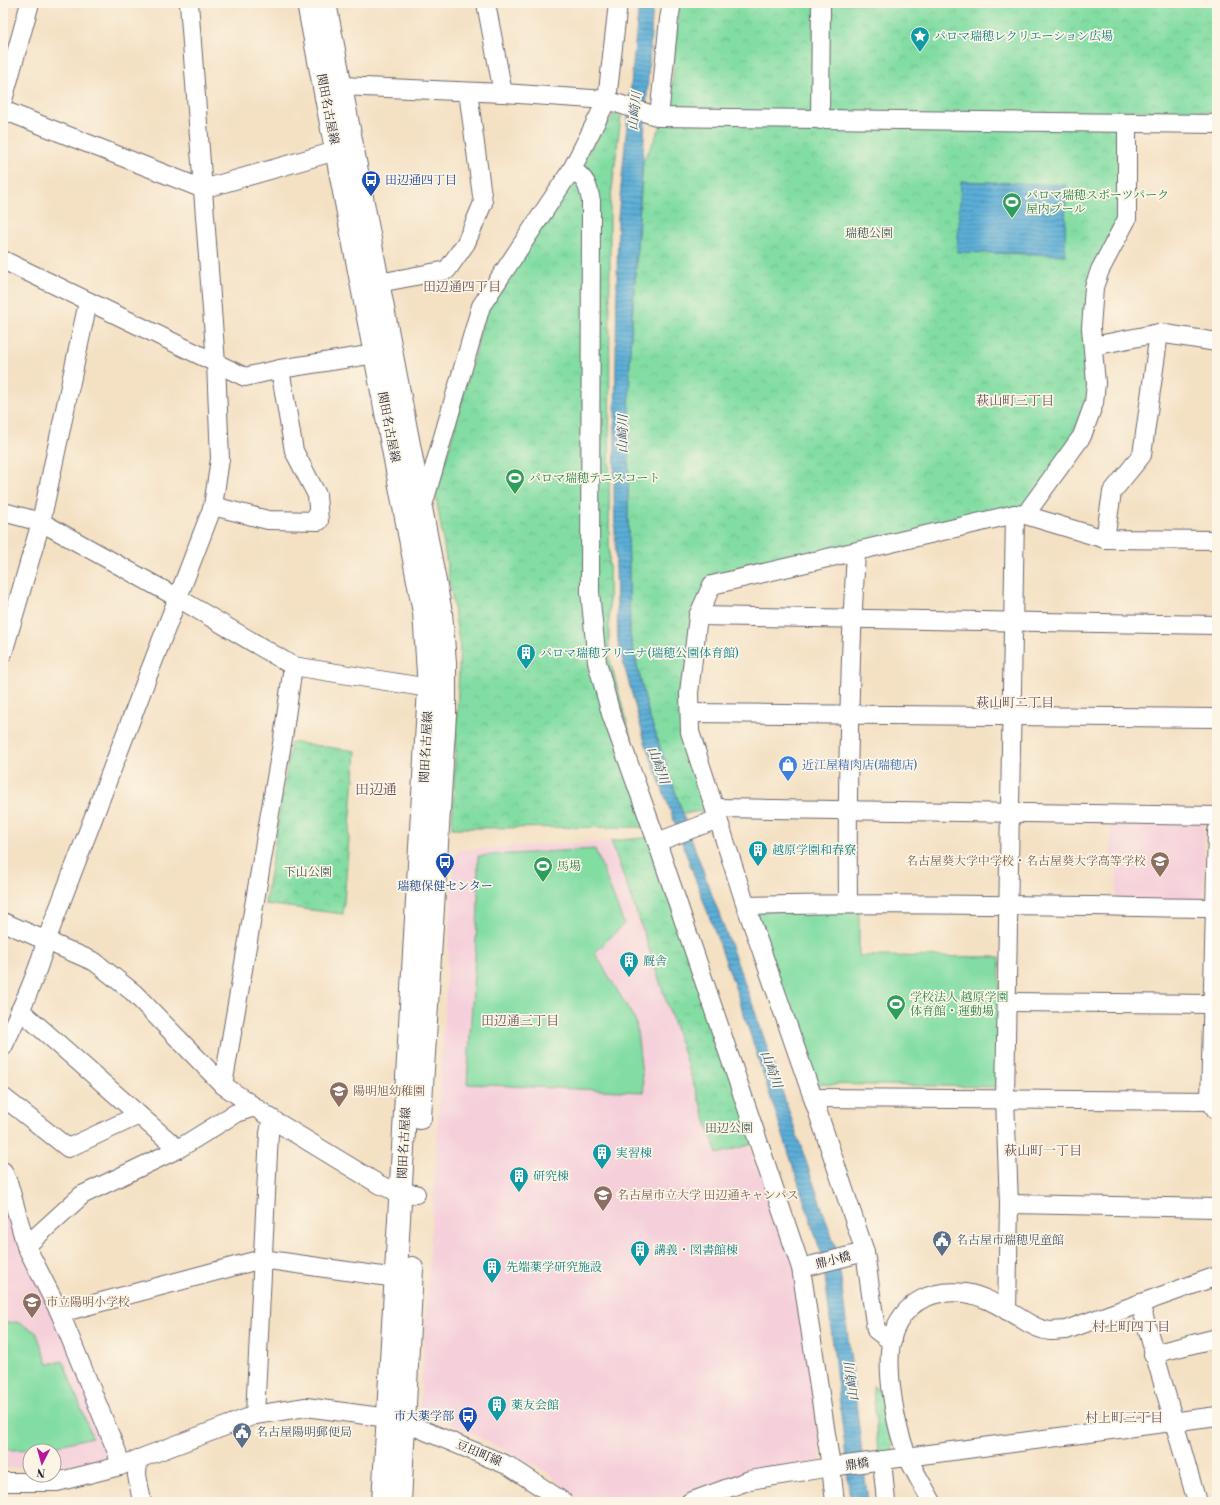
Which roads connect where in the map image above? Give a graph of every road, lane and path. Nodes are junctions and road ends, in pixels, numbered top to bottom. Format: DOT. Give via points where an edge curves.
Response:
graph roads {
  1 [pos="30,3"];
  2 [pos="189,3"];
  3 [pos="308,3"];
  4 [pos="325,3"];
  5 [pos="486,3"];
  6 [pos="618,3"];
  7 [pos="672,3"];
  8 [pos="820,3"];
  9 [pos="333,88"];
  10 [pos="468,92"];
  11 [pos="504,93"];
  12 [pos="3,100"];
  13 [pos="610,100"];
  14 [pos="3,110"];
  15 [pos="656,115"];
  16 [pos="820,120"];
  17 [pos="1126,123"];
  18 [pos="1217,124"];
  19 [pos="336,152"];
  20 [pos="572,169"];
  21 [pos="203,189"];
  22 [pos="3,260"];
  23 [pos="378,283"];
  24 [pos="88,302"];
  25 [pos="1159,333"];
  26 [pos="1217,342"];
  27 [pos="1093,346"];
  28 [pos="383,352"];
  29 [pos="216,363"];
  30 [pos="280,369"];
  31 [pos="213,506"];
  32 [pos="422,510"];
  33 [pos="3,512"];
  34 [pos="1020,514"];
  35 [pos="41,522"];
  36 [pos="1105,539"];
  37 [pos="1217,540"];
  38 [pos="856,552"];
  39 [pos="178,598"];
  40 [pos="698,616"];
  41 [pos="852,619"];
  42 [pos="1014,622"];
  43 [pos="1217,625"];
  44 [pos="3,653"];
  45 [pos="293,666"];
  46 [pos="429,688"];
  47 [pos="690,713"];
  48 [pos="850,713"];
  49 [pos="1012,715"];
  50 [pos="1217,718"];
  51 [pos="847,811"];
  52 [pos="1010,813"];
  53 [pos="714,816"];
  54 [pos="1217,816"];
  55 [pos="1217,831"];
  56 [pos="661,840"];
  57 [pos="848,904"];
  58 [pos="1008,904"];
  59 [pos="746,906"];
  60 [pos="1216,908"];
  61 [pos="3,922"];
  62 [pos="46,941"];
  63 [pos="1007,1002"];
  64 [pos="1212,1004"];
  65 [pos="20,1010"];
  66 [pos="3,1047"];
  67 [pos="222,1085"];
  68 [pos="3,1097"];
  69 [pos="813,1098"];
  70 [pos="1005,1098"];
  71 [pos="1215,1105"];
  72 [pos="255,1107"];
  73 [pos="139,1115"];
  74 [pos="272,1119"];
  75 [pos="178,1149"];
  76 [pos="3,1171"];
  77 [pos="408,1194"];
  78 [pos="1009,1204"];
  79 [pos="1217,1208"];
  80 [pos="26,1246"];
  81 [pos="862,1253"];
  82 [pos="262,1259"];
  83 [pos="804,1267"];
  84 [pos="1217,1276"];
  85 [pos="396,1278"];
  86 [pos="1140,1303"];
  87 [pos="1007,1311"];
  88 [pos="60,1313"];
  89 [pos="1217,1338"];
  90 [pos="892,1342"];
  91 [pos="1153,1354"];
  92 [pos="255,1415"];
  93 [pos="1217,1416"];
  94 [pos="396,1420"];
  95 [pos="1175,1422"];
  96 [pos="908,1457"];
  97 [pos="138,1459"];
  98 [pos="880,1461"];
  99 [pos="120,1466"];
  100 [pos="833,1467"];
  101 [pos="3,1482"];
  102 [pos="142,1502"];
  103 [pos="383,1502"];
  104 [pos="400,1502"];
  105 [pos="564,1502"];
  106 [pos="690,1502"];
  107 [pos="835,1502"];
  108 [pos="886,1502"];
  109 [pos="932,1502"];
  110 [pos="1197,1502"];
  1 -- 12 [label="street"];
  2 -- 21 [label="street"];
  3 -- 9 [label="main road, 関田名古屋線"];
  4 -- 9 [label="main road, 関田名古屋線"];
  5 -- 11 [label="street"];
  6 -- 13 [label="street"];
  7 -- 15 [label="street"];
  8 -- 16 [label="street"];
  9 -- 10 [label="street"];
  9 -- 19 [label="main road, 関田名古屋線"];
  9 -- 23 [label="main road, 関田名古屋線"];
  10 -- 11 [label="street"];
  10 -- 23 [label="street" via="483,203 466,243 447,270"];
  11 -- 13 [label="street"];
  13 -- 15 [label="street"];
  13 -- 20 [label="street"];
  14 -- 21 [label="street"];
  15 -- 16 [label="street"];
  16 -- 17 [label="street"];
  17 -- 18 [label="street"];
  17 -- 27 [label="street" via="1127,219 1100,270 1094,287 1091,328"];
  19 -- 21 [label="street"];
  19 -- 28 [label="main road, 関田名古屋線"];
  20 -- 32 [label="street" via="481,306"];
  20 -- 56 [label="street" via="582,176 588,186 591,201 590,592 598,662 611,714"];
  21 -- 29 [label="street"];
  22 -- 24 [label="street"];
  23 -- 28 [label="main road, 関田名古屋線"];
  24 -- 29 [label="street"];
  24 -- 35 [label="street"];
  25 -- 26 [label="street"];
  25 -- 27 [label="street"];
  25 -- 36 [label="street" via="1142,455 1112,492"];
  27 -- 34 [label="street" via="1096,383 1094,403 1082,436"];
  28 -- 30 [label="street"];
  28 -- 32 [label="main road, 関田名古屋線"];
  28 -- 46 [label="main road, 関田名古屋線" via="424,612"];
  29 -- 30 [label="street" via="245,377"];
  29 -- 31 [label="street" via="220,459"];
  30 -- 31 [label="street" via="294,451 317,495 319,521 268,520"];
  31 -- 39 [label="street"];
  32 -- 77 [label="main road, 関田名古屋線" via="442,613 445,707"];
  33 -- 35 [label="street"];
  34 -- 36 [label="street"];
  34 -- 38 [label="street"];
  34 -- 42 [label="street"];
  35 -- 39 [label="street"];
  35 -- 44 [label="street"];
  36 -- 37 [label="street"];
  38 -- 40 [label="street" via="712,585"];
  38 -- 41 [label="street"];
  39 -- 45 [label="street"];
  39 -- 62 [label="street"];
  40 -- 41 [label="street"];
  40 -- 47 [label="street" via="689,693"];
  41 -- 42 [label="street"];
  41 -- 48 [label="street"];
  42 -- 43 [label="street"];
  42 -- 49 [label="street"];
  45 -- 46 [label="street"];
  45 -- 67 [label="street" via="283,738"];
  46 -- 77 [label="main road, 関田名古屋線"];
  47 -- 48 [label="street"];
  47 -- 53 [label="street" via="690,732"];
  48 -- 49 [label="street"];
  48 -- 51 [label="street"];
  49 -- 50 [label="street"];
  49 -- 52 [label="street"];
  51 -- 52 [label="street"];
  51 -- 53 [label="street"];
  51 -- 57 [label="street"];
  52 -- 54 [label="street"];
  52 -- 58 [label="street"];
  53 -- 56 [label="street"];
  53 -- 59 [label="street"];
  55 -- 60 [label="street"];
  56 -- 83 [label="street"];
  57 -- 58 [label="street"];
  57 -- 59 [label="street"];
  58 -- 60 [label="street"];
  58 -- 63 [label="street"];
  59 -- 69 [label="street"];
  60 -- 64 [label="street"];
  61 -- 62 [label="street"];
  62 -- 65 [label="street"];
  62 -- 67 [label="street" via="95,962 134,993"];
  63 -- 64 [label="street"];
  63 -- 70 [label="street"];
  64 -- 71 [label="street"];
  65 -- 66 [label="street"];
  65 -- 73 [label="street"];
  67 -- 72 [label="street"];
  68 -- 73 [label="street" via="68,1148"];
  69 -- 70 [label="street"];
  69 -- 81 [label="street"];
  70 -- 71 [label="street"];
  70 -- 78 [label="street"];
  72 -- 74 [label="street"];
  72 -- 75 [label="street" via="236,1113"];
  73 -- 75 [label="street"];
  74 -- 77 [label="street" via="380,1185"];
  74 -- 82 [label="street"];
  75 -- 80 [label="street" via="82,1195"];
  76 -- 80 [label="street"];
  77 -- 85 [label="main road, 関田名古屋線"];
  77 -- 94 [label="main road, 関田名古屋線"];
  78 -- 79 [label="street"];
  78 -- 87 [label="street"];
  80 -- 88 [label="street"];
  81 -- 83 [label="street, 鼎小橋"];
  81 -- 90 [label="street" via="876,1330"];
  82 -- 85 [label="street"];
  82 -- 88 [label="street"];
  82 -- 92 [label="street"];
  83 -- 100 [label="street"];
  84 -- 86 [label="street"];
  85 -- 94 [label="main road, 関田名古屋線"];
  86 -- 87 [label="street" via="1066,1330 1050,1331 1037,1328"];
  86 -- 91 [label="street"];
  87 -- 90 [label="street" via="984,1298 966,1293 939,1293 925,1297 902,1316"];
  88 -- 99 [label="street" via="117,1452"];
  89 -- 91 [label="street"];
  90 -- 96 [label="street" via="891,1382 896,1422"];
  91 -- 95 [label="street"];
  92 -- 94 [label="street, 豆田町線" via="306,1407"];
  92 -- 97 [label="street, 豆田町線"];
  93 -- 95 [label="street, 鼎橋"];
  94 -- 103 [label="main road, 関田名古屋線"];
  94 -- 104 [label="main road, 関田名古屋線"];
  94 -- 105 [label="street, 豆田町線" via="509,1466"];
  95 -- 96 [label="street, 鼎橋"];
  95 -- 110 [label="street"];
  96 -- 98 [label="street, 鼎橋"];
  96 -- 109 [label="street"];
  97 -- 99 [label="street, 豆田町線"];
  97 -- 102 [label="street" via="137,1475"];
  98 -- 100 [label="street, 鼎橋"];
  98 -- 108 [label="street"];
  99 -- 101 [label="street, 豆田町線" via="57,1482"];
  100 -- 106 [label="street, 鼎橋" via="750,1480"];
  100 -- 107 [label="street"];
}
